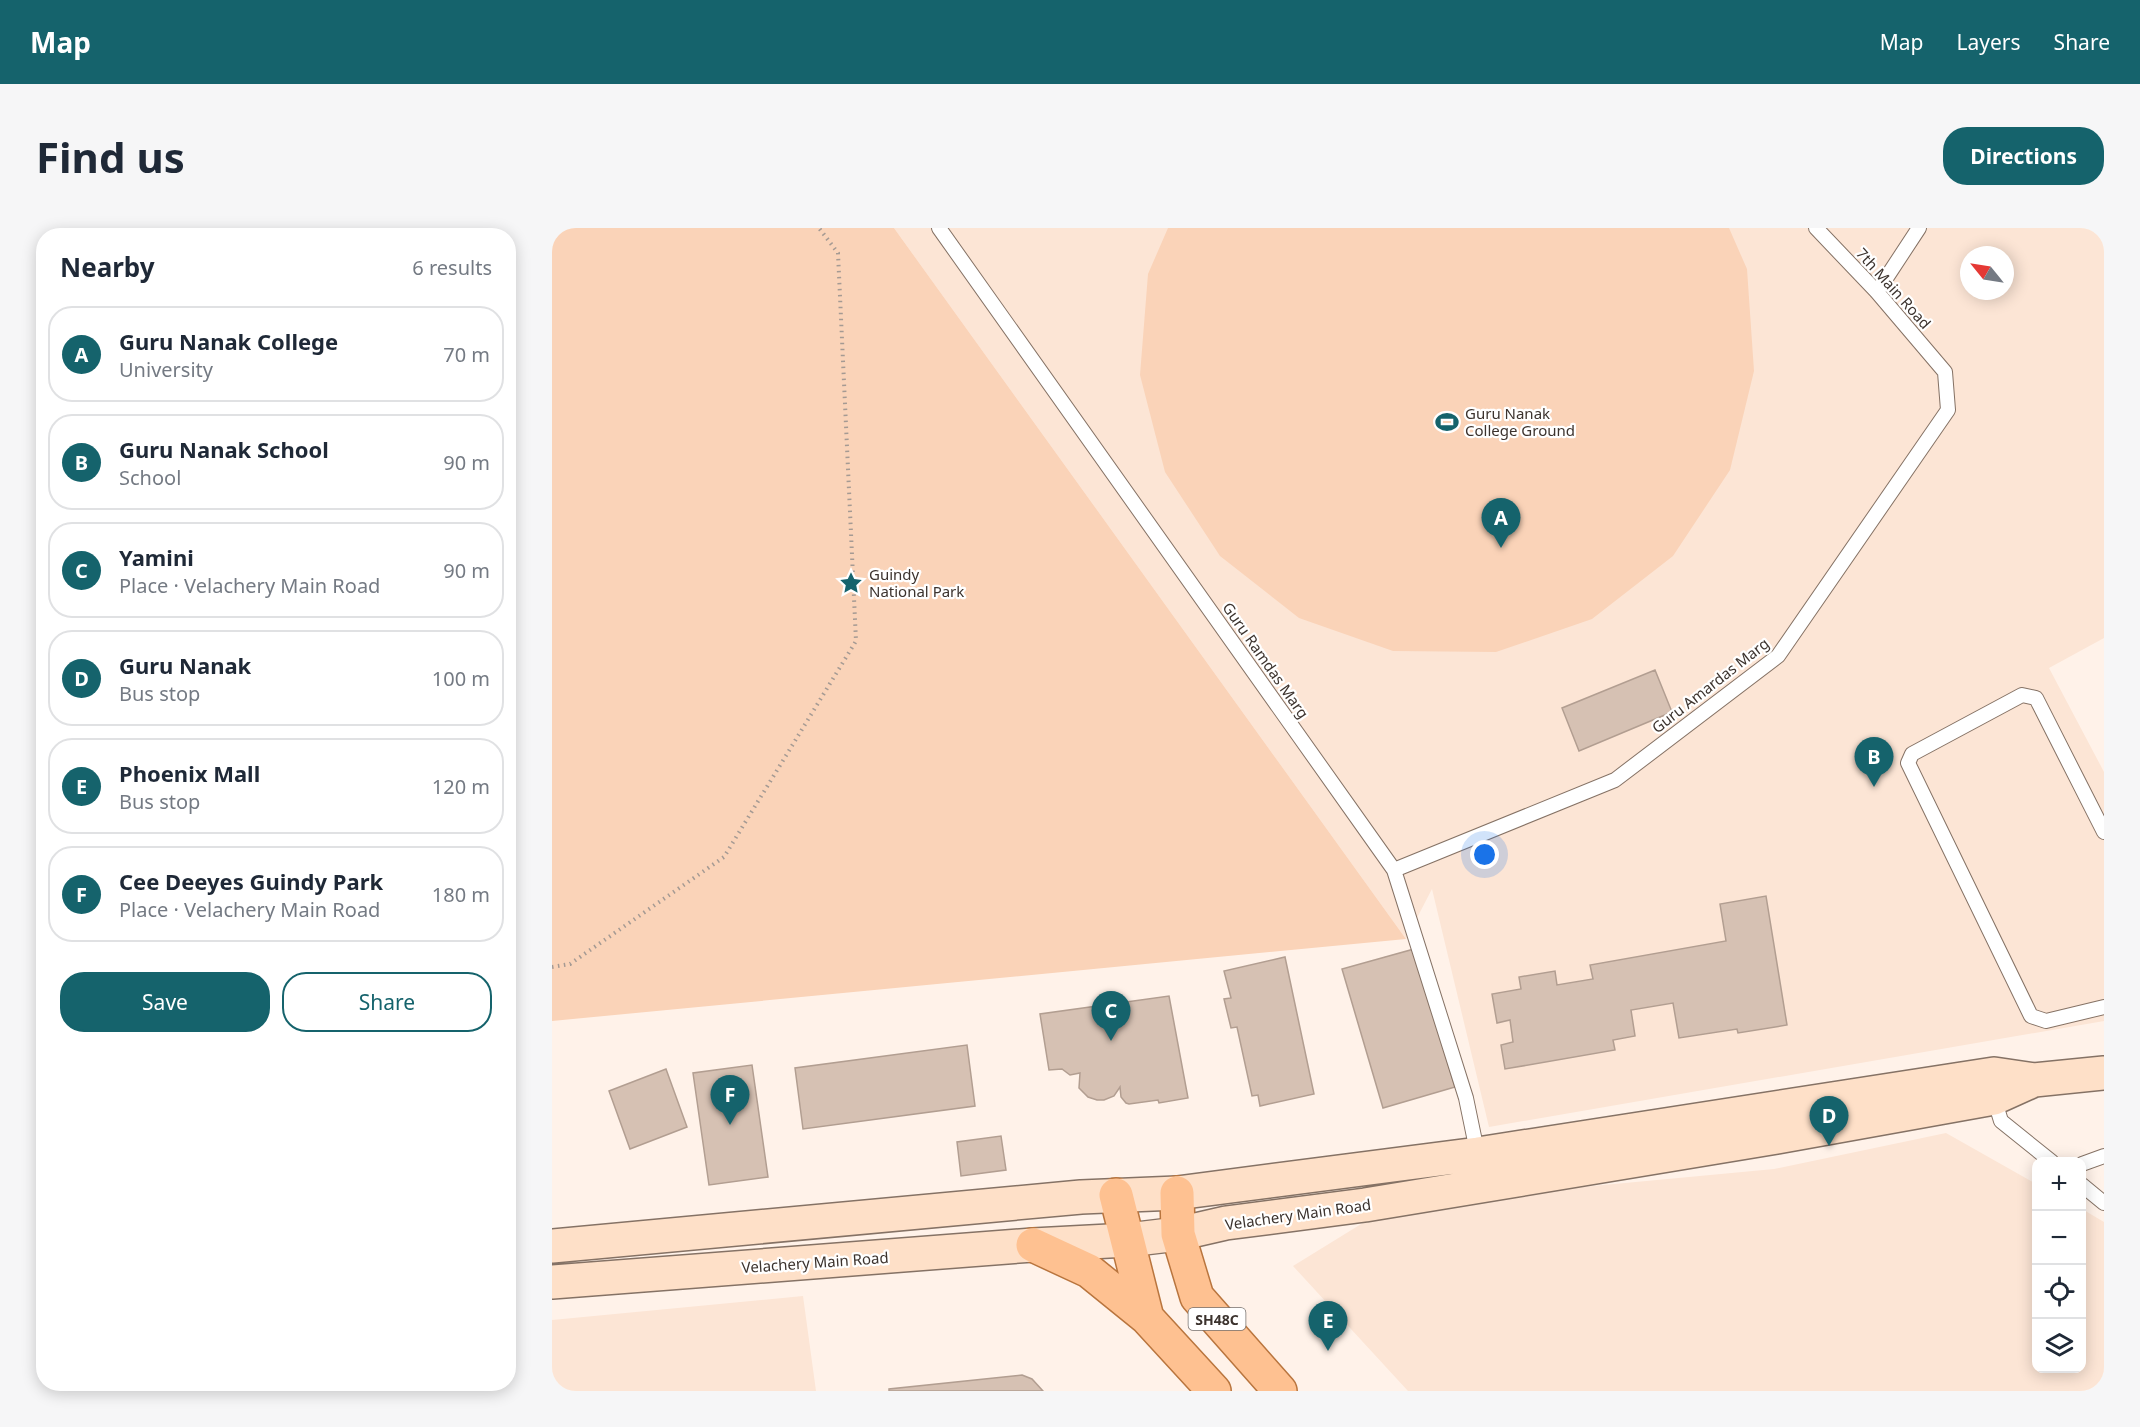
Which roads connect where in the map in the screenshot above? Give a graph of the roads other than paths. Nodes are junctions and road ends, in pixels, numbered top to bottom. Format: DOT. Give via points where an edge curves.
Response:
graph roads {
  1 [pos="939,228"];
  2 [pos="1816,228"];
  3 [pos="1919,228"];
  4 [pos="1877,292"];
  5 [pos="1945,372"];
  6 [pos="2104,832"];
  7 [pos="1394,870"];
  8 [pos="2104,1007"];
  9 [pos="2104,1073"];
  10 [pos="2034,1080"];
  11 [pos="1994,1098"];
  12 [pos="2104,1156"];
  13 [pos="2047,1157"];
  14 [pos="2086,1163"];
  15 [pos="1479,1169"];
  16 [pos="2086,1188"];
  17 [pos="1177,1193"];
  18 [pos="1116,1195"];
  19 [pos="2104,1203"];
  20 [pos="1178,1234"];
  21 [pos="1128,1240"];
  22 [pos="1033,1245"];
  23 [pos="552,1246"];
  24 [pos="552,1282"];
  25 [pos="1147,1318"];
  26 [pos="1214,1391"];
  27 [pos="1280,1391"];
  1 -- 7 [label="lane, Guru Ramdas Marg"];
  2 -- 4 [label="lane, 7th Main Road"];
  3 -- 4 [label="lane"];
  4 -- 5 [label="lane, 7th Main Road"];
  5 -- 7 [label="lane, Guru Amardas Marg" via="1948,411 1778,656 1615,780"];
  6 -- 8 [label="lane" via="2036,698 2022,695 1912,754 1908,764 2031,1016 2046,1021"];
  7 -- 15 [label="lane, Guru Ramdas Marg" via="1466,1098"];
  9 -- 10 [label="main road, Velachery Main Road"];
  10 -- 11 [label="main road, Velachery Main Road"];
  10 -- 15 [label="main road, Velachery Main Road" via="1994,1074"];
  11 -- 13 [label="lane" via="2001,1121"];
  11 -- 15 [label="main road, Velachery Main Road" via="1777,1137"];
  12 -- 14 [label="lane"];
  15 -- 17 [label="main road, Velachery Main Road"];
  15 -- 20 [label="main road, Velachery Main Road" via="1365,1205 1226,1223"];
  16 -- 19 [label="lane"];
  17 -- 18 [label="main road, Velachery Main Road"];
  17 -- 20 [label="main road, SH48C"];
  18 -- 21 [label="main road"];
  18 -- 23 [label="main road, Velachery Main Road"];
  20 -- 21 [label="main road, Velachery Main Road"];
  20 -- 27 [label="main road, SH48C" via="1197,1297"];
  21 -- 22 [label="main road, Velachery Main Road"];
  21 -- 25 [label="main road"];
  22 -- 24 [label="main road, Velachery Main Road"];
  22 -- 25 [label="main road" via="1089,1271"];
  25 -- 26 [label="main road"];
}
